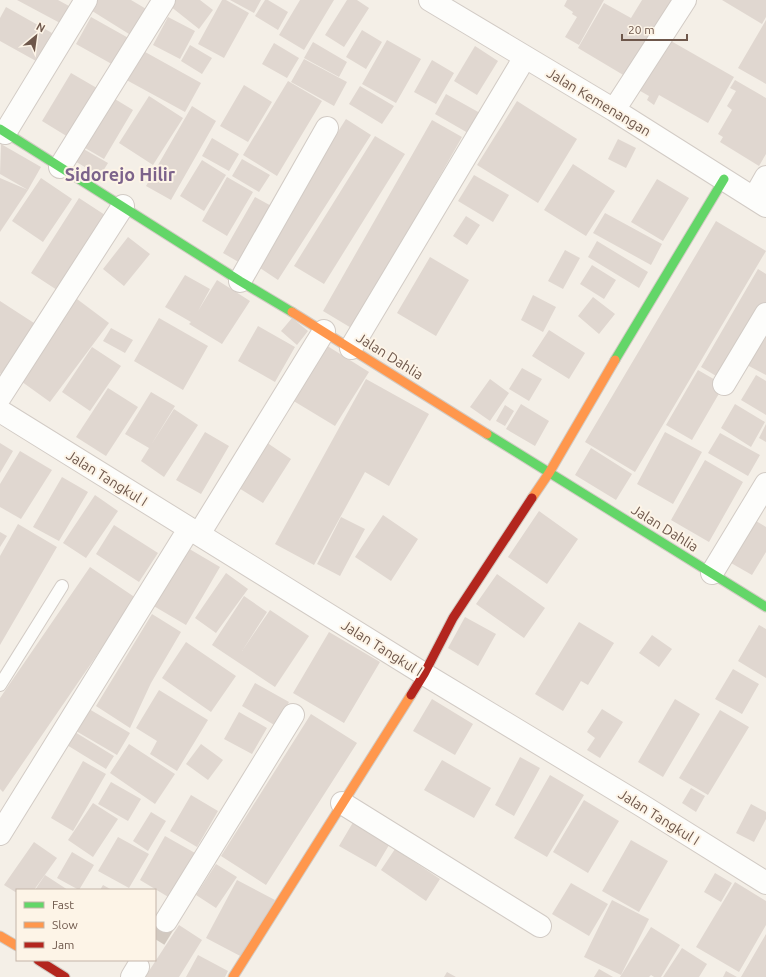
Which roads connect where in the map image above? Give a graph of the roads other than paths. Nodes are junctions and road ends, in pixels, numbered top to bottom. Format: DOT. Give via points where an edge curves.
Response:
graph roads {
  1 [pos="86,0"];
  2 [pos="164,0"];
  3 [pos="430,0"];
  4 [pos="684,0"];
  5 [pos="525,57"];
  6 [pos="614,110"];
  7 [pos="327,128"];
  8 [pos="2,131"];
  9 [pos="60,167"];
  10 [pos="766,177"];
  11 [pos="724,179"];
  12 [pos="760,202"];
  13 [pos="123,206"];
  14 [pos="240,280"];
  15 [pos="766,314"];
  16 [pos="324,332"];
  17 [pos="351,348"];
  18 [pos="724,384"];
  19 [pos="0,397"];
  20 [pos="0,411"];
  21 [pos="549,473"];
  22 [pos="766,484"];
  23 [pos="194,531"];
  24 [pos="712,574"];
  25 [pos="62,586"];
  26 [pos="766,607"];
  27 [pos="424,674"];
  28 [pos="0,685"];
  29 [pos="293,715"];
  30 [pos="342,803"];
  31 [pos="0,834"];
  32 [pos="766,883"];
  33 [pos="166,921"];
  34 [pos="540,926"];
  35 [pos="0,936"];
  36 [pos="16,945"];
  37 [pos="40,961"];
  38 [pos="65,977"];
  39 [pos="233,977"];
  1 -- 8 [label="street"];
  2 -- 9 [label="street"];
  3 -- 5 [label="street, Jalan Kemenangan"];
  4 -- 6 [label="street"];
  5 -- 6 [label="street, Jalan Kemenangan"];
  5 -- 17 [label="street"];
  6 -- 11 [label="street, Jalan Kemenangan"];
  7 -- 14 [label="street"];
  8 -- 9 [label="street, Jalan Dahlia"];
  9 -- 13 [label="street, Jalan Dahlia"];
  10 -- 12 [label="street"];
  11 -- 12 [label="street, Jalan Kemenangan"];
  11 -- 21 [label="street"];
  13 -- 14 [label="street, Jalan Dahlia"];
  13 -- 19 [label="street"];
  14 -- 16 [label="street, Jalan Dahlia"];
  15 -- 18 [label="street"];
  16 -- 17 [label="street, Jalan Dahlia"];
  16 -- 23 [label="street"];
  17 -- 21 [label="street, Jalan Dahlia"];
  20 -- 23 [label="street, Jalan Tangkul I"];
  21 -- 24 [label="street, Jalan Dahlia"];
  21 -- 27 [label="street" via="453,618"];
  22 -- 24 [label="street"];
  23 -- 27 [label="street, Jalan Tangkul I"];
  23 -- 31 [label="street"];
  24 -- 26 [label="street, Jalan Dahlia"];
  25 -- 28 [label="lane"];
  27 -- 30 [label="street"];
  27 -- 32 [label="street, Jalan Tangkul I"];
  29 -- 33 [label="street"];
  30 -- 34 [label="street"];
  30 -- 39 [label="street"];
  35 -- 36 [label="street"];
  37 -- 38 [label="street"];
}
